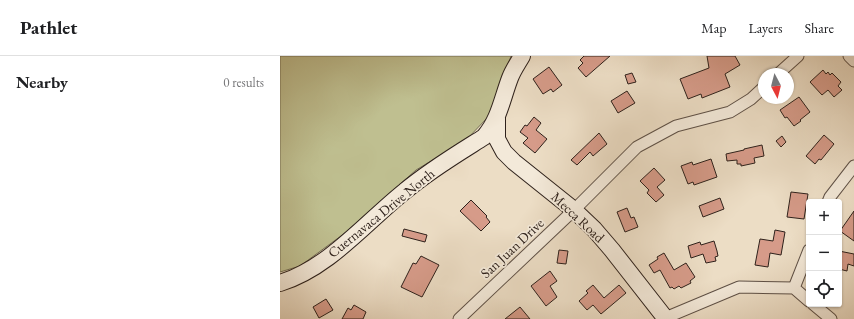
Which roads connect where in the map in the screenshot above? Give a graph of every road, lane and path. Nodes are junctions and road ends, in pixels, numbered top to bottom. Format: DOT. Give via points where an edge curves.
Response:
graph roads {
  1 [pos="522,56"];
  2 [pos="798,56"];
  3 [pos="849,56"];
  4 [pos="854,61"];
  5 [pos="785,68"];
  6 [pos="758,93"];
  7 [pos="497,118"];
  8 [pos="854,166"];
  9 [pos="829,199"];
  10 [pos="574,210"];
  11 [pos="806,258"];
  12 [pos="280,283"];
  13 [pos="794,288"];
  14 [pos="806,298"];
  15 [pos="817,307"];
  16 [pos="666,318"];
  17 [pos="459,319"];
  18 [pos="831,319"];
  1 -- 7 [label="street, Cuernavaca Drive North" via="510,77"];
  2 -- 5 [label="street"];
  3 -- 4 [label="street"];
  6 -- 10 [label="street, San Juan Drive" via="730,112 676,126 637,148"];
  7 -- 10 [label="street, Mecca Road" via="497,140 504,152"];
  7 -- 12 [label="street, Cuernavaca Drive North" via="484,137 416,182 334,252 312,268"];
  8 -- 9 [label="street"];
  10 -- 16 [label="street, Mecca Road" via="612,250"];
  10 -- 17 [label="street, San Juan Drive"];
  11 -- 13 [label="street"];
  13 -- 14 [label="street"];
  13 -- 16 [label="street" via="739,287"];
  15 -- 18 [label="street"];
}
